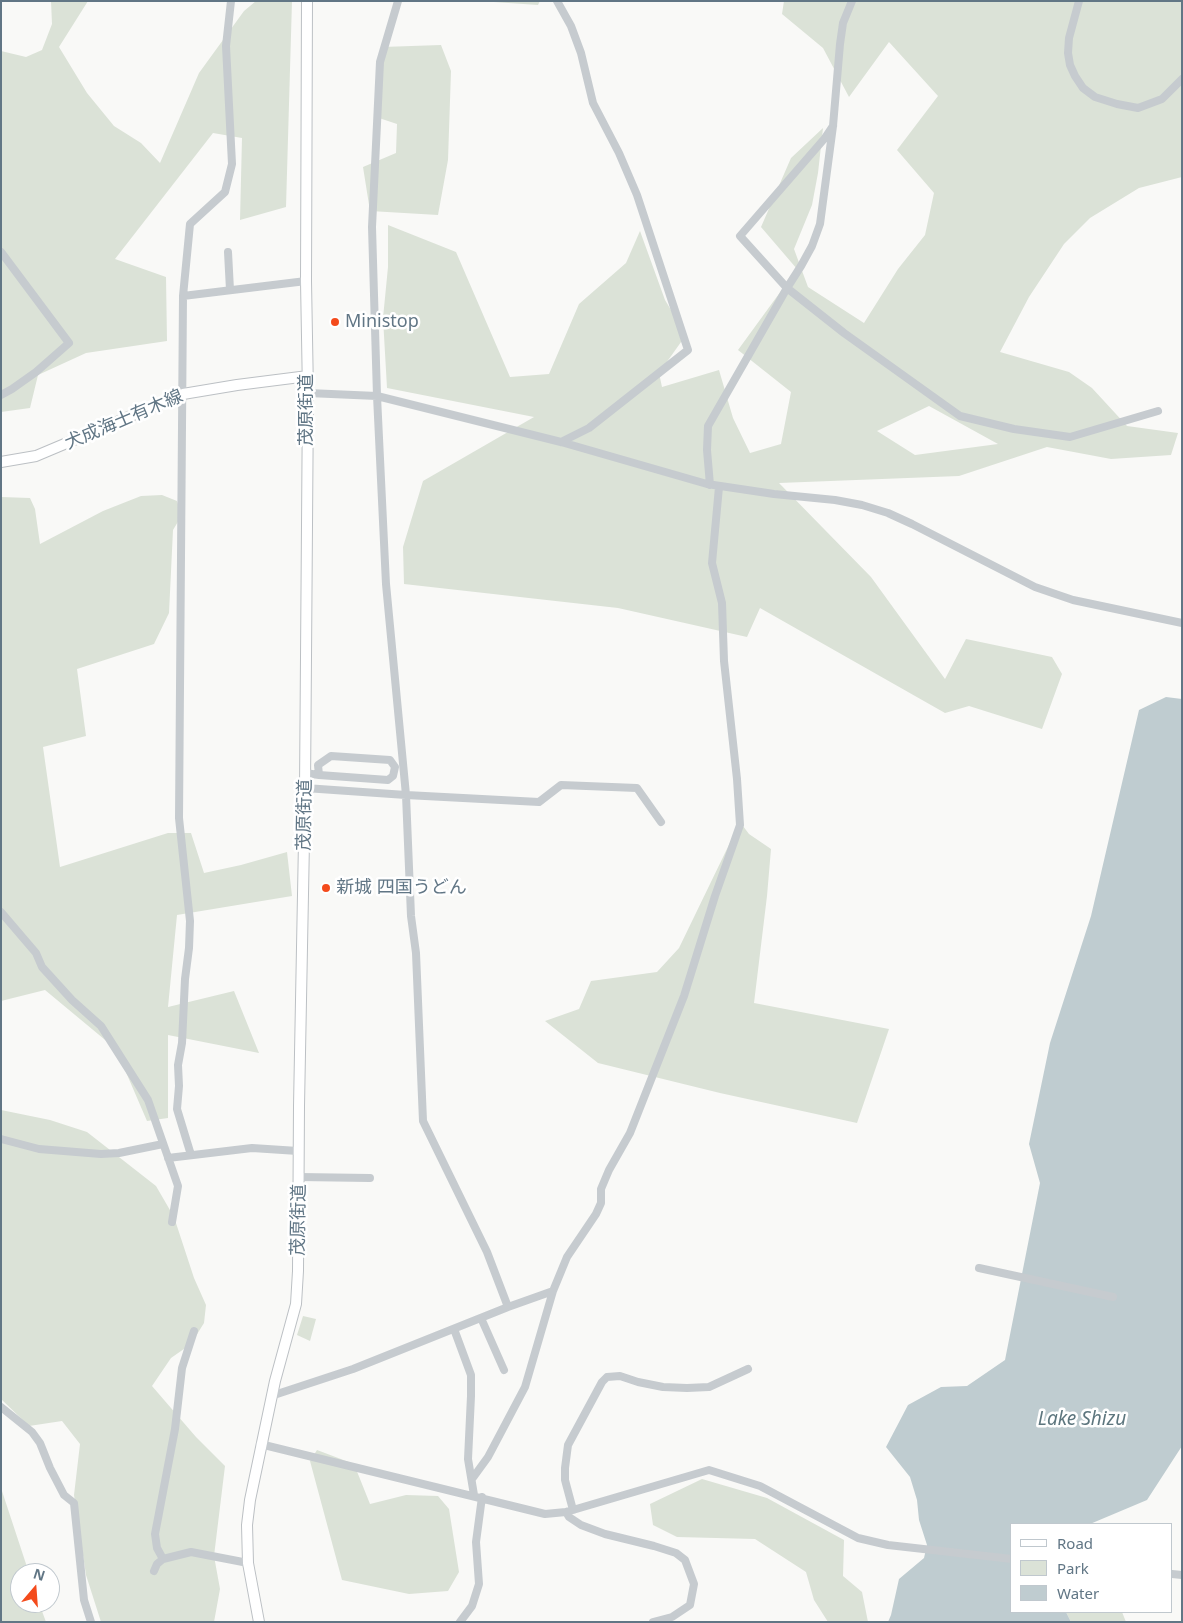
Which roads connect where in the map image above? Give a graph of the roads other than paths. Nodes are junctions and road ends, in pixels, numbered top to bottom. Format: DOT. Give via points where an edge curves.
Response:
graph roads {
  1 [pos="231,1"];
  2 [pos="307,1"];
  3 [pos="398,1"];
  4 [pos="557,1"];
  5 [pos="852,1"];
  6 [pos="1078,1"];
  7 [pos="1182,79"];
  8 [pos="833,126"];
  9 [pos="1,252"];
  10 [pos="228,252"];
  11 [pos="306,281"];
  12 [pos="787,288"];
  13 [pos="230,290"];
  14 [pos="184,296"];
  15 [pos="308,376"];
  16 [pos="183,394"];
  17 [pos="308,394"];
  18 [pos="1,395"];
  19 [pos="377,396"];
  20 [pos="1158,411"];
  21 [pos="561,442"];
  22 [pos="1,462"];
  23 [pos="710,485"];
  24 [pos="719,487"];
  25 [pos="1182,623"];
  26 [pos="305,773"];
  27 [pos="319,775"];
  28 [pos="305,788"];
  29 [pos="406,795"];
  30 [pos="661,822"];
  31 [pos="1,912"];
  32 [pos="1,1139"];
  33 [pos="163,1144"];
  34 [pos="298,1151"];
  35 [pos="191,1155"];
  36 [pos="168,1158"];
  37 [pos="299,1178"];
  38 [pos="370,1178"];
  39 [pos="172,1222"];
  40 [pos="979,1268"];
  41 [pos="553,1291"];
  42 [pos="1113,1297"];
  43 [pos="508,1308"];
  44 [pos="481,1318"];
  45 [pos="454,1329"];
  46 [pos="194,1331"];
  47 [pos="748,1369"];
  48 [pos="504,1370"];
  49 [pos="271,1396"];
  50 [pos="1,1407"];
  51 [pos="260,1444"];
  52 [pos="472,1479"];
  53 [pos="474,1495"];
  54 [pos="482,1497"];
  55 [pos="569,1511"];
  56 [pos="164,1558"];
  57 [pos="1010,1559"];
  58 [pos="248,1563"];
  59 [pos="154,1571"];
  60 [pos="91,1622"];
  61 [pos="259,1622"];
  62 [pos="460,1622"];
  63 [pos="653,1622"];
  1 -- 14 [label="street" via="226,46 232,164 225,192 190,224"];
  2 -- 11 [label="main road, 茂原街道"];
  3 -- 19 [label="street" via="380,62 372,227"];
  4 -- 21 [label="street" via="581,53 593,102 637,195 688,350 590,428"];
  5 -- 8 [label="street" via="840,44"];
  6 -- 7 [label="street" via="1068,53 1075,76 1089,92 1117,104 1138,108 1162,99"];
  8 -- 12 [label="street" via="820,224 812,246"];
  8 -- 12 [label="street" via="740,236"];
  9 -- 18 [label="street" via="69,343 36,372"];
  10 -- 13 [label="street"];
  11 -- 13 [label="street"];
  11 -- 15 [label="main road, 茂原街道"];
  12 -- 20 [label="street" via="960,416 1014,429 1070,437"];
  12 -- 23 [label="street" via="708,426"];
  13 -- 14 [label="street"];
  14 -- 16 [label="street"];
  15 -- 16 [label="main road, 犬成海士有木線"];
  15 -- 17 [label="main road, 茂原街道"];
  16 -- 22 [label="main road, 犬成海士有木線" via="36,456"];
  16 -- 35 [label="street" via="179,818 190,948 178,1065 177,1109"];
  17 -- 19 [label="street"];
  17 -- 26 [label="main road, 茂原街道"];
  19 -- 21 [label="street"];
  19 -- 29 [label="street" via="386,584"];
  21 -- 23 [label="street"];
  23 -- 24 [label="street"];
  24 -- 25 [label="street" via="862,505 888,513 1035,587 1073,600"];
  24 -- 41 [label="street" via="712,563 722,603 724,661 740,825 684,996 634,1124 601,1189 601,1203 596,1214 567,1257"];
  26 -- 27 [label="street"];
  26 -- 28 [label="main road, 茂原街道"];
  27 -- 27 [label="street" via="388,780 393,776 395,766 390,760 331,756 318,765"];
  28 -- 29 [label="street"];
  28 -- 34 [label="main road, 茂原街道"];
  29 -- 30 [label="street" via="539,802 561,785 637,788"];
  29 -- 43 [label="street" via="423,1120 487,1252"];
  31 -- 33 [label="street" via="36,953 42,967 101,1026 148,1100"];
  32 -- 33 [label="street" via="39,1149 101,1154"];
  33 -- 36 [label="street"];
  34 -- 35 [label="street" via="252,1148"];
  34 -- 37 [label="main road, 茂原街道"];
  35 -- 36 [label="street"];
  36 -- 39 [label="street" via="178,1186"];
  37 -- 38 [label="street"];
  37 -- 49 [label="main road, 茂原街道" via="296,1304"];
  40 -- 42 [label="street"];
  41 -- 43 [label="street"];
  41 -- 52 [label="street" via="525,1387 488,1457"];
  43 -- 44 [label="street"];
  44 -- 45 [label="street"];
  44 -- 48 [label="street"];
  45 -- 49 [label="street" via="353,1369"];
  45 -- 52 [label="street" via="470,1375 468,1458"];
  46 -- 56 [label="street" via="182,1368 155,1534 157,1548"];
  47 -- 55 [label="street" via="709,1387 663,1387 620,1376 607,1377 568,1445 564,1468"];
  49 -- 51 [label="main road, 茂原街道"];
  50 -- 60 [label="street" via="32,1432 64,1495 74,1503 84,1600"];
  51 -- 53 [label="street"];
  51 -- 58 [label="main road, 茂原街道" via="247,1525"];
  52 -- 53 [label="street"];
  53 -- 54 [label="street"];
  54 -- 55 [label="street" via="545,1514"];
  54 -- 62 [label="street" via="476,1542 479,1584 472,1606"];
  55 -- 57 [label="street" via="709,1470 760,1486 858,1538 888,1546"];
  55 -- 63 [label="street" via="569,1517 581,1525 676,1553 685,1560 694,1584 690,1605 672,1617"];
  56 -- 58 [label="street" via="191,1552"];
  56 -- 59 [label="street"];
  58 -- 61 [label="main road, 茂原街道"];
}
